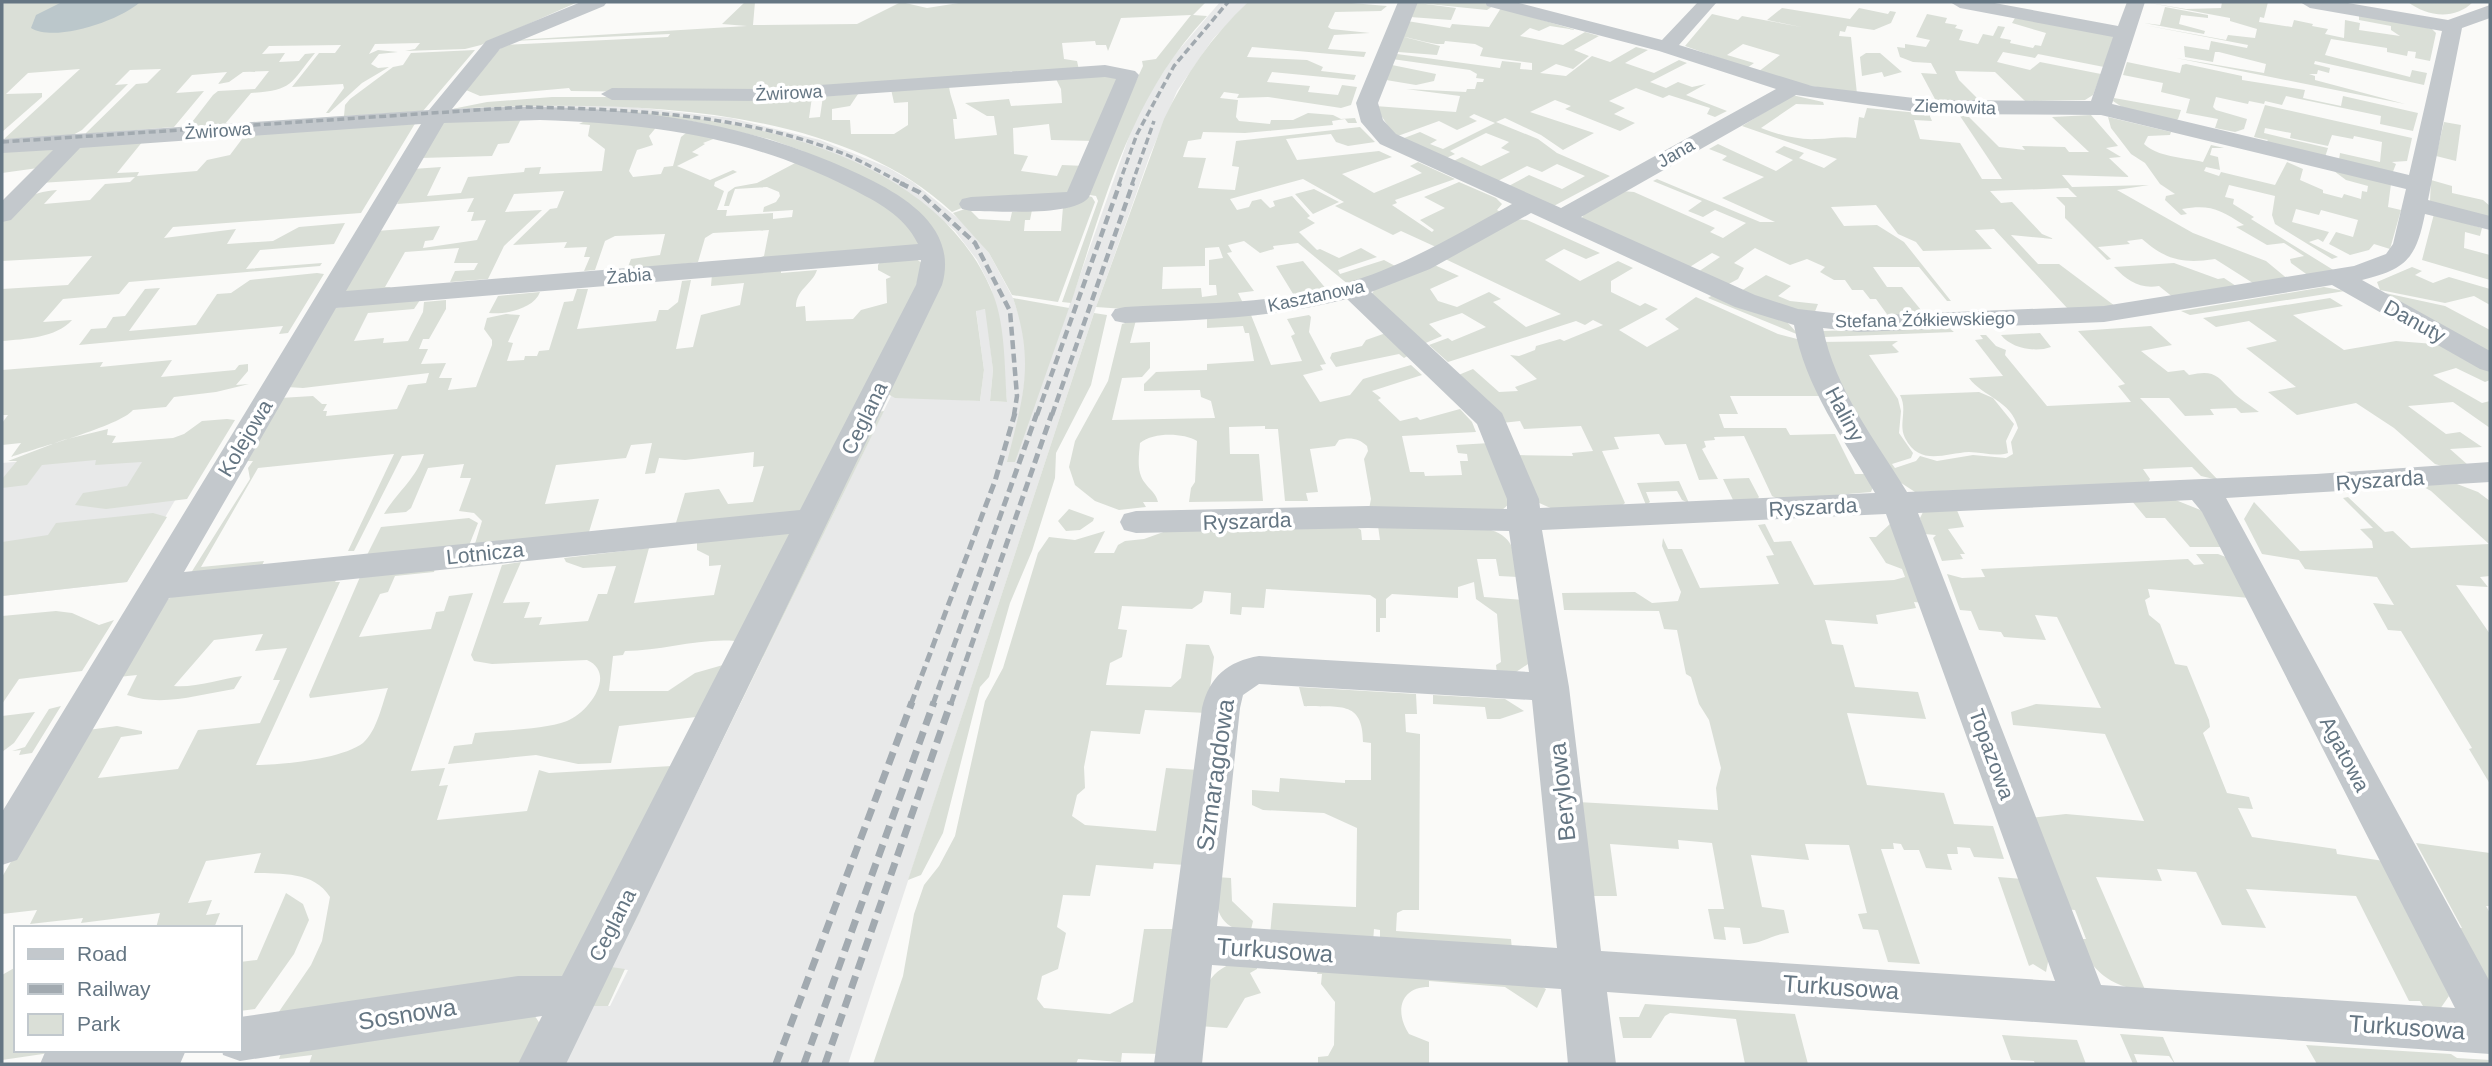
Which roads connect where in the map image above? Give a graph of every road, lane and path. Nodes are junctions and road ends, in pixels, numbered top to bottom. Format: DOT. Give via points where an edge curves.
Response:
graph roads {
  1 [pos="597,2"];
  2 [pos="1408,2"];
  3 [pos="1494,2"];
  4 [pos="1709,2"];
  5 [pos="1960,2"];
  6 [pos="2136,2"];
  7 [pos="2310,2"];
  8 [pos="2476,20"];
  9 [pos="2125,33"];
  10 [pos="1666,47"];
  11 [pos="1791,89"];
  12 [pos="2101,108"];
  13 [pos="440,109"];
  14 [pos="74,141"];
  15 [pos="2,146"];
  16 [pos="2418,194"];
  17 [pos="971,204"];
  18 [pos="1530,204"];
  19 [pos="2,215"];
  20 [pos="1562,218"];
  21 [pos="2490,223"];
  22 [pos="932,251"];
  23 [pos="2339,278"];
  24 [pos="1353,290"];
  25 [pos="327,301"];
  26 [pos="1125,315"];
  27 [pos="1807,319"];
  28 [pos="2490,363"];
  29 [pos="2485,477"];
  30 [pos="2201,489"];
  31 [pos="1898,503"];
  32 [pos="814,520"];
  33 [pos="1525,520"];
  34 [pos="1136,522"];
  35 [pos="156,587"];
  36 [pos="1550,687"];
  37 [pos="2,848"];
  38 [pos="1192,944"];
  39 [pos="1581,970"];
  40 [pos="575,998"];
  41 [pos="2086,1004"];
  42 [pos="2490,1017"];
  43 [pos="2490,1032"];
  44 [pos="242,1039"];
  45 [pos="149,1052"];
  46 [pos="64,1064"];
  47 [pos="542,1064"];
  48 [pos="1178,1064"];
  49 [pos="1592,1064"];
  1 -- 13 [label="street, Kolejowa" via="486,51"];
  2 -- 18 [label="street, Stefana Żółkiewskiego" via="1368,96 1372,122 1388,139 1408,150"];
  3 -- 10 [label="street, Ziemowita"];
  4 -- 10 [label="street"];
  5 -- 9 [label="street"];
  6 -- 9 [label="street"];
  7 -- 8 [label="street"];
  8 -- 16 [label="street"];
  9 -- 12 [label="street"];
  10 -- 11 [label="street, Ziemowita"];
  11 -- 12 [label="street, Ziemowita" via="1931,107"];
  11 -- 20 [label="street, Jana"];
  12 -- 16 [label="street, Ziemowita"];
  13 -- 14 [label="street, Żwirowa"];
  13 -- 17 [label="street, Żwirowa" via="562,94 701,97 1126,73 1128,79 1075,198"];
  13 -- 22 [label="street" via="596,114 684,123 748,138 816,161 888,198 923,229"];
  13 -- 25 [label="street, Kolejowa"];
  14 -- 15 [label="street, Żwirowa"];
  14 -- 19 [label="street"];
  16 -- 21 [label="street, Ziemowita"];
  16 -- 23 [label="street, Stefana Żółkiewskiego" via="2401,256"];
  18 -- 20 [label="street, Stefana Żółkiewskiego"];
  18 -- 24 [label="street, Kasztanowa" via="1405,269"];
  20 -- 27 [label="street, Stefana Żółkiewskiego" via="1745,301"];
  22 -- 25 [label="street, Żabia"];
  22 -- 32 [label="street, Ceglana" via="934,274"];
  23 -- 27 [label="street, Stefana Żółkiewskiego" via="2104,314 1874,324"];
  23 -- 28 [label="street, Danuty"];
  24 -- 26 [label="street, Kasztanowa" via="1245,310"];
  24 -- 33 [label="street, Berylowa" via="1491,420 1520,491"];
  25 -- 35 [label="street, Kolejowa"];
  27 -- 31 [label="street, Haliny" via="1809,338 1842,412"];
  29 -- 30 [label="street, Ryszarda"];
  30 -- 31 [label="street, Ryszarda"];
  30 -- 42 [label="street, Agatowa" via="2216,508 2466,987"];
  31 -- 33 [label="street, Ryszarda"];
  31 -- 41 [label="street, Topazowa"];
  32 -- 35 [label="street, Lotnicza"];
  32 -- 40 [label="street, Ceglana"];
  33 -- 34 [label="street, Ryszarda" via="1368,517"];
  33 -- 36 [label="street, Berylowa"];
  35 -- 37 [label="street, Kolejowa"];
  36 -- 38 [label="street, Szmaragdowa" via="1259,670 1236,678 1222,698"];
  36 -- 39 [label="street, Berylowa"];
  38 -- 39 [label="street, Turkusowa"];
  38 -- 48 [label="street, Szmaragdowa"];
  39 -- 41 [label="street, Turkusowa"];
  39 -- 49 [label="street, Berylowa"];
  40 -- 44 [label="street, Sosnowa" via="526,996"];
  40 -- 47 [label="street, Ceglana"];
  41 -- 43 [label="street, Turkusowa"];
  45 -- 46 [label="street"];
}
